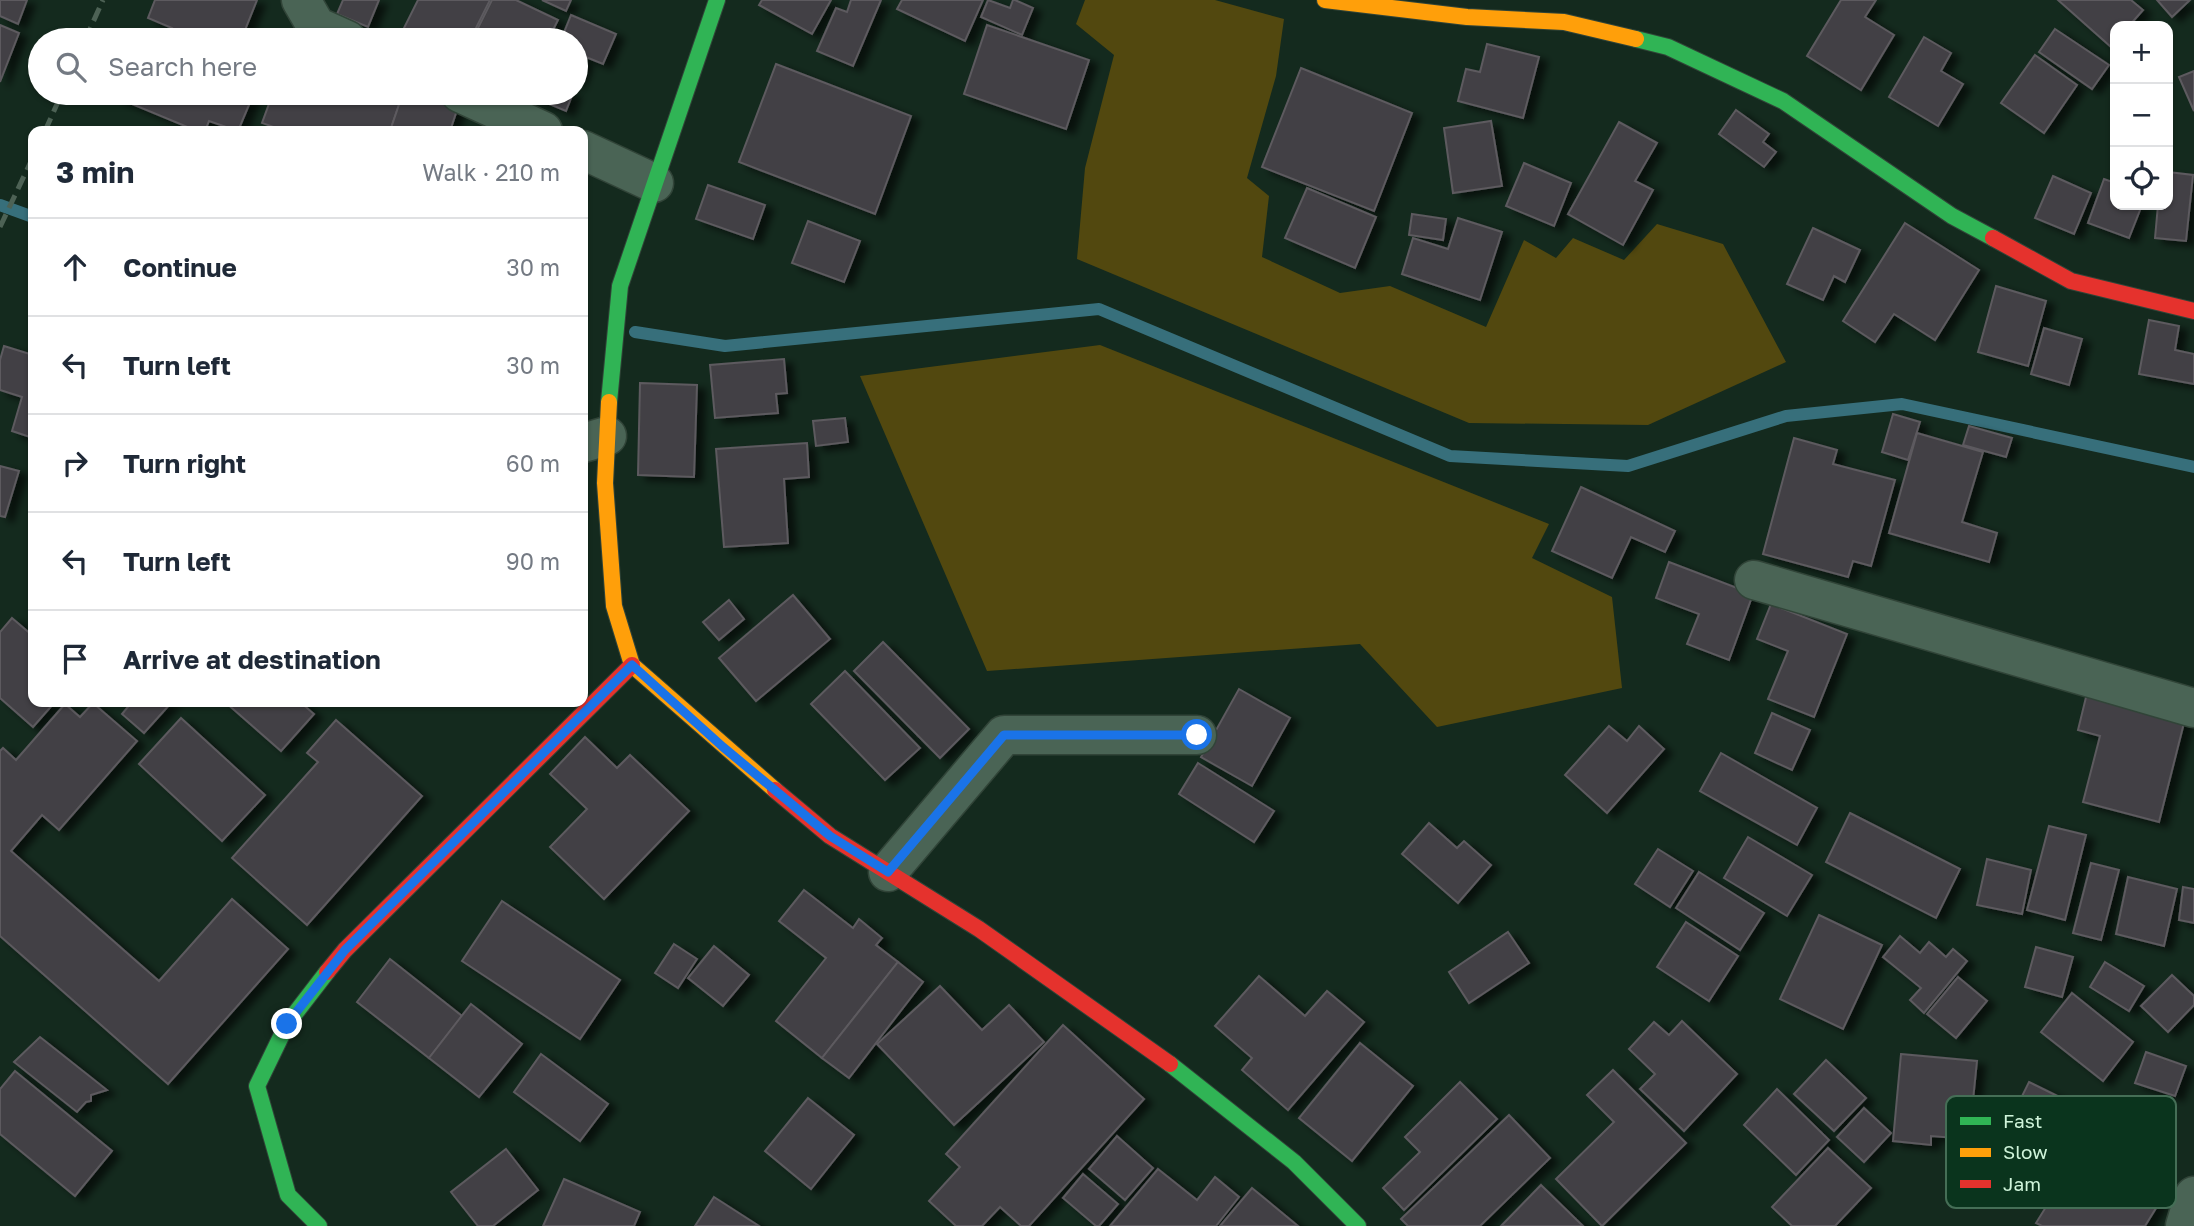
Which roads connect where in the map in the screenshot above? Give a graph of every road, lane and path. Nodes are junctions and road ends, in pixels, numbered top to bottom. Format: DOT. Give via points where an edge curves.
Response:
graph roads {
  1 [pos="301,0"];
  2 [pos="717,0"];
  3 [pos="1325,0"];
  4 [pos="320,28"];
  5 [pos="486,105"];
  6 [pos="531,126"];
  7 [pos="588,152"];
  8 [pos="654,183"];
  9 [pos="2194,311"];
  10 [pos="595,439"];
  11 [pos="1754,580"];
  12 [pos="632,665"];
  13 [pos="2194,708"];
  14 [pos="1197,735"];
  15 [pos="888,872"];
  16 [pos="2194,1196"];
  17 [pos="319,1226"];
  18 [pos="1358,1226"];
  19 [pos="2185,1226"];
  1 -- 4 [label="street"];
  2 -- 8 [label="street"];
  3 -- 9 [label="street" via="1467,17 1564,22 1668,47 1783,101 1952,216 2071,282"];
  5 -- 6 [label="street"];
  7 -- 8 [label="street"];
  8 -- 10 [label="street" via="620,286"];
  10 -- 12 [label="street" via="605,483 614,606"];
  11 -- 13 [label="street"];
  12 -- 15 [label="street" via="830,836"];
  12 -- 17 [label="street" via="345,950 287,1024 257,1086 288,1195"];
  14 -- 15 [label="street" via="1004,735"];
  15 -- 18 [label="street" via="979,929 1172,1065 1294,1162"];
  16 -- 19 [label="street"];
}
